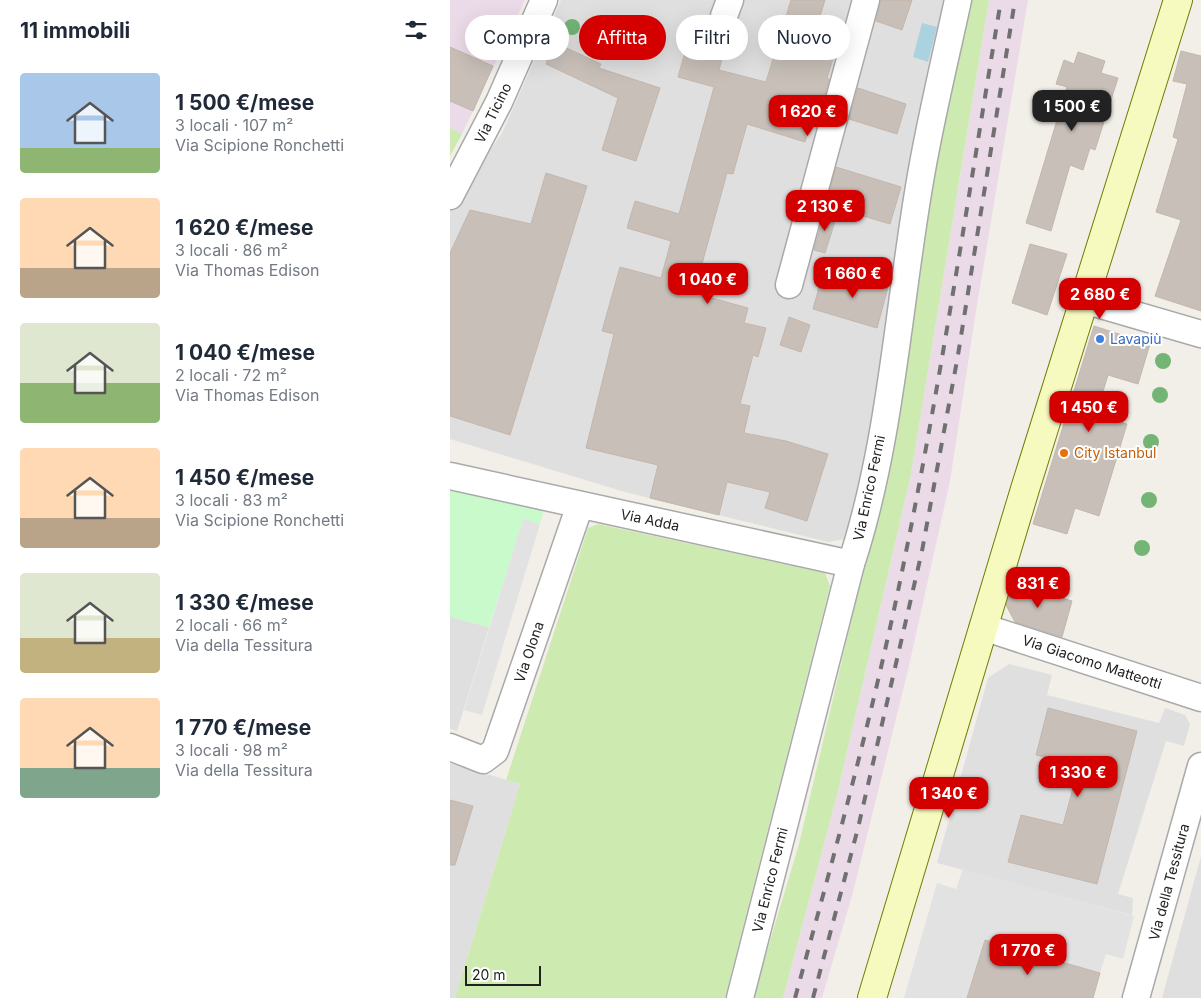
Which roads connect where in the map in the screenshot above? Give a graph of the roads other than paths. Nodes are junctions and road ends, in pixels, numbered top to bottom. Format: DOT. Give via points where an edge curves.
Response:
graph roads {
  1 [pos="544,0"];
  2 [pos="866,0"];
  3 [pos="958,0"];
  4 [pos="1178,0"];
  5 [pos="450,196"];
  6 [pos="789,285"];
  7 [pos="1084,300"];
  8 [pos="1201,334"];
  9 [pos="450,476"];
  10 [pos="580,505"];
  11 [pos="850,564"];
  12 [pos="983,627"];
  13 [pos="1201,698"];
  14 [pos="450,747"];
  15 [pos="1201,766"];
  16 [pos="740,998"];
  17 [pos="872,998"];
  18 [pos="1136,998"];
  1 -- 5 [label="street, Via Ticino" via="499,102"];
  2 -- 6 [label="street"];
  3 -- 11 [label="street, Via Enrico Fermi" via="920,181 892,371 868,504"];
  4 -- 7 [label="main road"];
  7 -- 8 [label="street"];
  7 -- 12 [label="main road"];
  9 -- 10 [label="street, Via Adda"];
  10 -- 11 [label="street, Via Adda"];
  10 -- 14 [label="street, Via Olona" via="495,751 483,760"];
  11 -- 16 [label="street, Via Enrico Fermi"];
  12 -- 13 [label="street, Via Giacomo Matteotti"];
  12 -- 17 [label="main road"];
  15 -- 18 [label="street, Via della Tessitura"];
}
